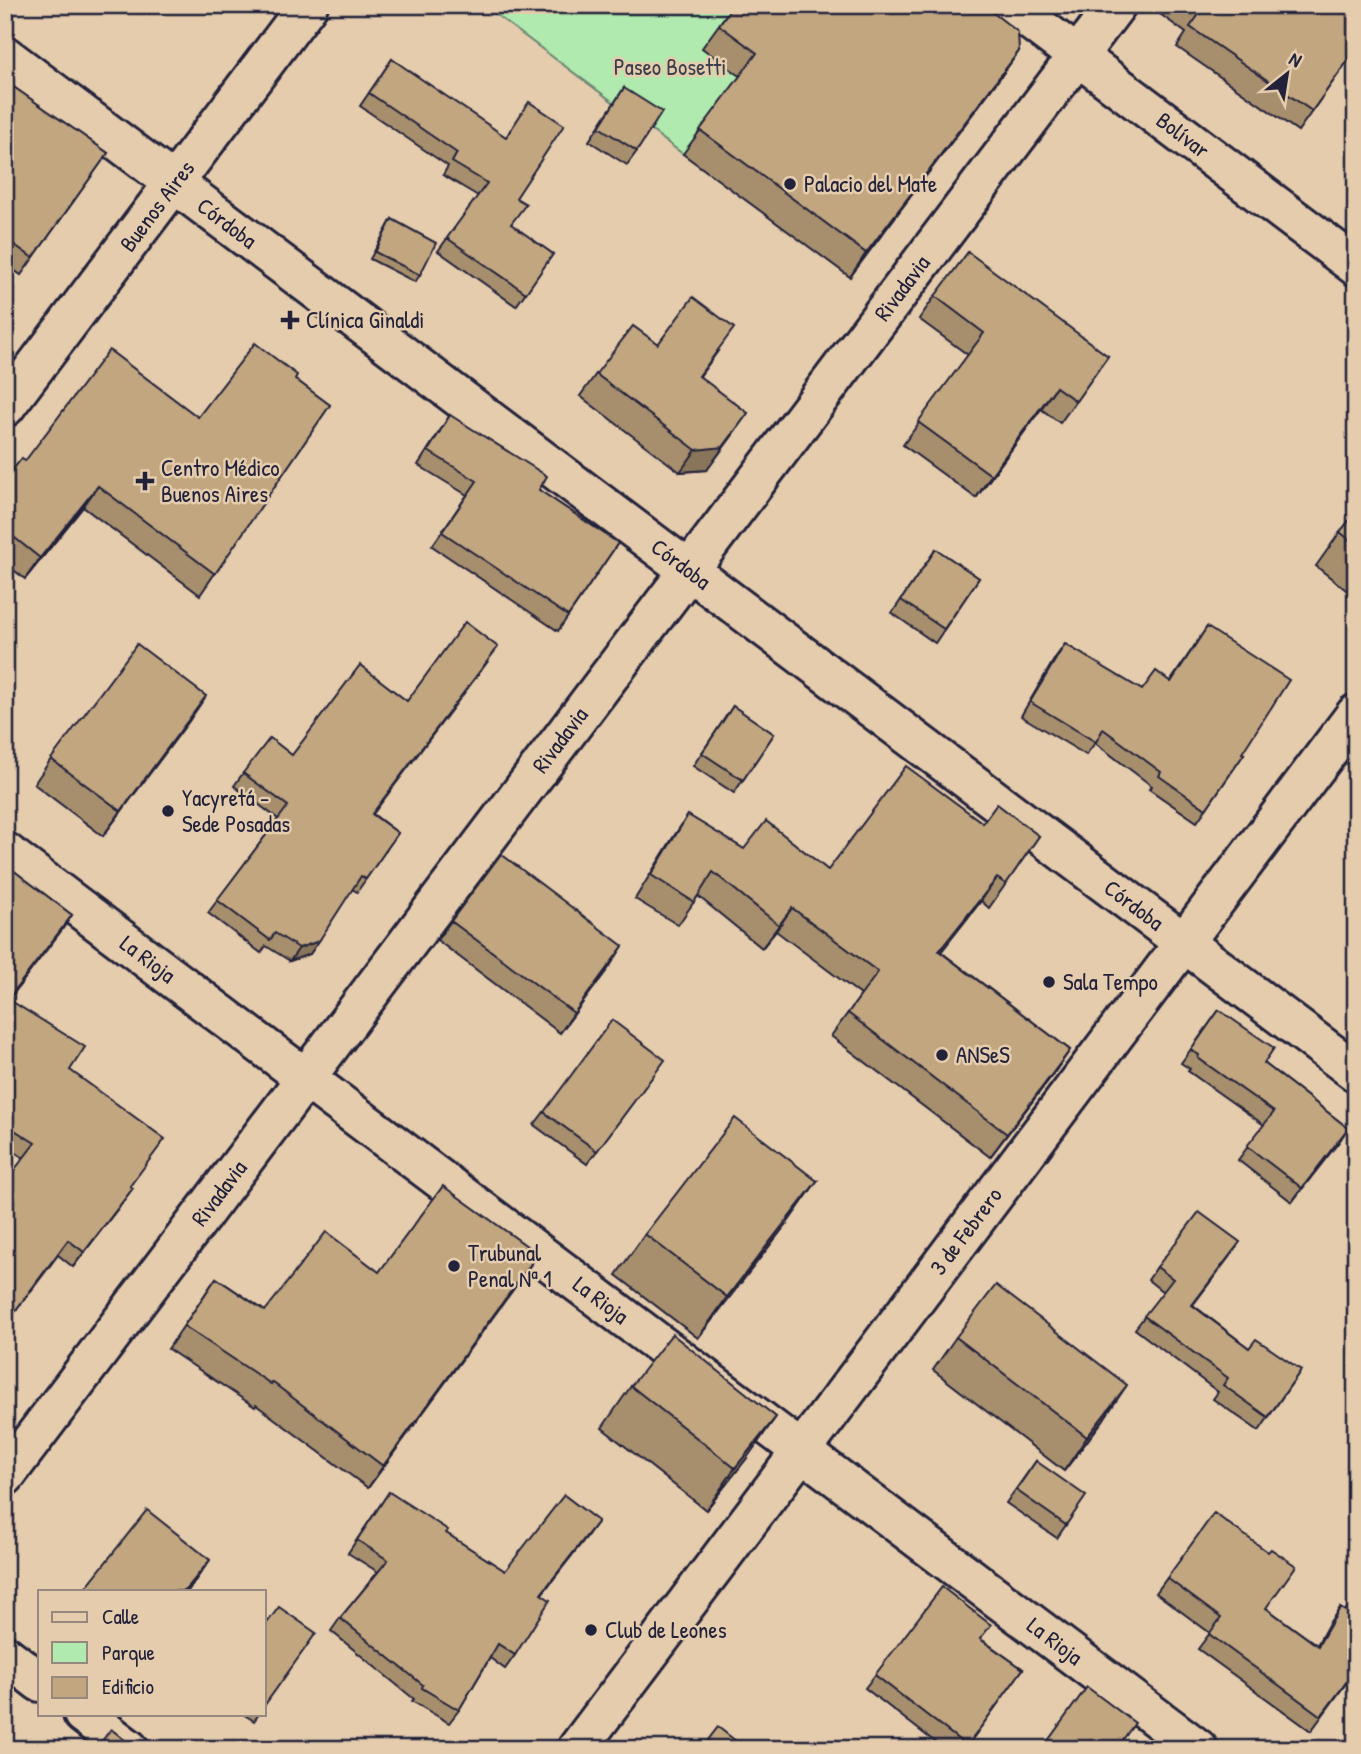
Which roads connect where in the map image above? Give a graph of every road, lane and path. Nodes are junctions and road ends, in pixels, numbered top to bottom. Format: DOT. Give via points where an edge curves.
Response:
graph roads {
  1 [pos="308,5"];
  2 [pos="1010,5"];
  3 [pos="1116,5"];
  4 [pos="1078,55"];
  5 [pos="5,56"];
  6 [pos="174,183"];
  7 [pos="1356,265"];
  8 [pos="5,407"];
  9 [pos="689,570"];
  10 [pos="1356,714"];
  11 [pos="5,852"];
  12 [pos="1184,942"];
  13 [pos="1356,1072"];
  14 [pos="306,1078"];
  15 [pos="801,1451"];
  16 [pos="5,1476"];
  17 [pos="5,1655"];
  18 [pos="38,1680"];
  19 [pos="86,1716"];
  20 [pos="129,1749"];
  21 [pos="577,1749"];
  22 [pos="1198,1749"];
  1 -- 6 [label="street, Buenos Aires"];
  2 -- 4 [label="street, Bolívar"];
  3 -- 4 [label="street, Rivadavia"];
  4 -- 7 [label="street, Bolívar"];
  4 -- 9 [label="street, Rivadavia"];
  5 -- 6 [label="street, Córdoba"];
  6 -- 8 [label="street, Buenos Aires"];
  6 -- 9 [label="street, Córdoba"];
  9 -- 12 [label="street, Córdoba"];
  9 -- 14 [label="street, Rivadavia"];
  10 -- 12 [label="street, 3 de Febrero"];
  11 -- 14 [label="street, La Rioja"];
  12 -- 13 [label="street, Córdoba"];
  12 -- 15 [label="street, 3 de Febrero"];
  14 -- 15 [label="street, La Rioja"];
  14 -- 16 [label="street, Rivadavia"];
  15 -- 21 [label="street, 3 de Febrero"];
  15 -- 22 [label="street, La Rioja"];
  17 -- 18 [label="street"];
  19 -- 20 [label="street"];
}
